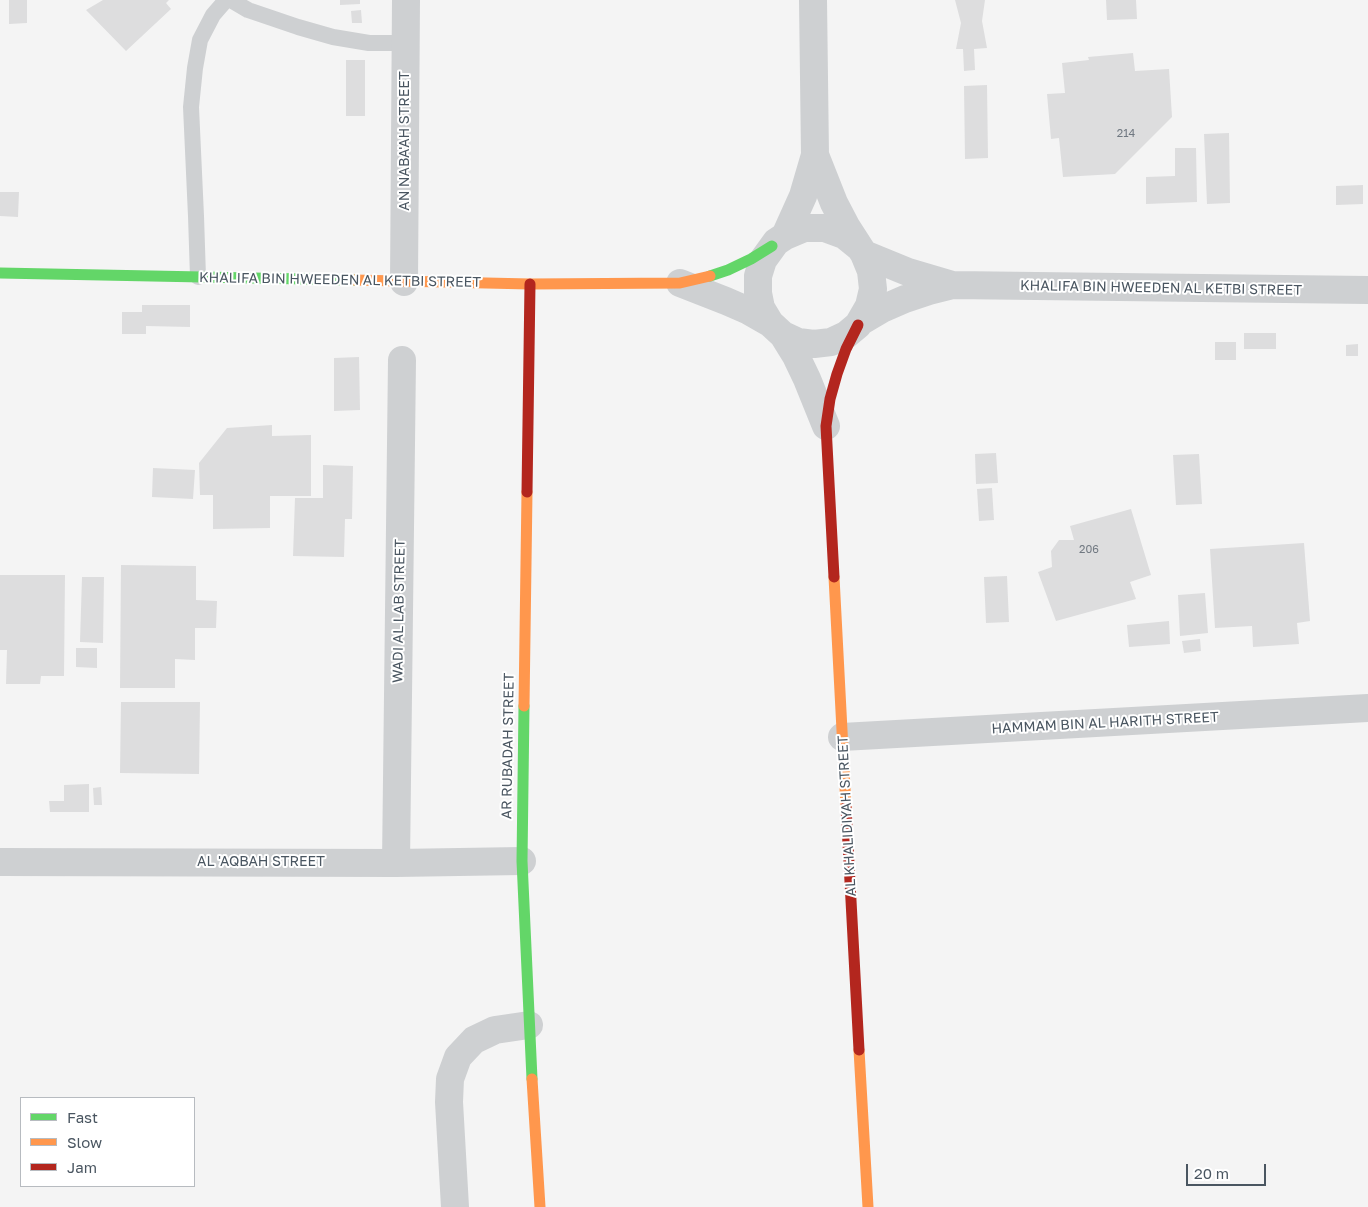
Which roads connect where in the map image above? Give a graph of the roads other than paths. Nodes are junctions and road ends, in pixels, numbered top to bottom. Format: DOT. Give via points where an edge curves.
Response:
graph roads {
  1 [pos="226,0"];
  2 [pos="231,0"];
  3 [pos="406,0"];
  4 [pos="813,0"];
  5 [pos="405,43"];
  6 [pos="815,155"];
  7 [pos="779,241"];
  8 [pos="862,251"];
  9 [pos="0,272"];
  10 [pos="198,277"];
  11 [pos="404,282"];
  12 [pos="680,283"];
  13 [pos="530,284"];
  14 [pos="953,286"];
  15 [pos="1368,290"];
  16 [pos="859,323"];
  17 [pos="777,329"];
  18 [pos="402,360"];
  19 [pos="826,426"];
  20 [pos="1368,708"];
  21 [pos="842,737"];
  22 [pos="522,861"];
  23 [pos="0,862"];
  24 [pos="396,862"];
  25 [pos="529,1025"];
  26 [pos="455,1207"];
  27 [pos="540,1207"];
  28 [pos="868,1207"];
  1 -- 10 [label="lane" via="213,15 200,40 191,107"];
  2 -- 5 [label="lane" via="248,10 333,37 369,43"];
  3 -- 5 [label="street, AN NABA'AH STREET"];
  4 -- 6 [label="street"];
  5 -- 11 [label="street, AN NABA'AH STREET"];
  6 -- 7 [label="street" via="804,196"];
  6 -- 8 [label="street" via="834,203"];
  7 -- 8 [label="street" via="804,228 825,228 844,235"];
  7 -- 12 [label="street, KHALIFA BIN HWEEDEN AL KETBI STREET" via="728,270"];
  7 -- 17 [label="street" via="763,260 758,276 762,308"];
  8 -- 14 [label="street, KHALIFA BIN HWEEDEN AL KETBI STREET" via="908,272"];
  8 -- 16 [label="street" via="871,271 873,289 869,306"];
  9 -- 10 [label="street, KHALIFA BIN HWEEDEN AL KETBI STREET"];
  10 -- 11 [label="street, KHALIFA BIN HWEEDEN AL KETBI STREET"];
  11 -- 13 [label="street, KHALIFA BIN HWEEDEN AL KETBI STREET"];
  12 -- 13 [label="street, KHALIFA BIN HWEEDEN AL KETBI STREET"];
  12 -- 17 [label="street, KHALIFA BIN HWEEDEN AL KETBI STREET" via="749,311"];
  13 -- 22 [label="street, AR RUBADAH STREET"];
  14 -- 15 [label="street, KHALIFA BIN HWEEDEN AL KETBI STREET"];
  14 -- 16 [label="street, KHALIFA BIN HWEEDEN AL KETBI STREET" via="905,299"];
  16 -- 17 [label="street" via="846,335 831,342 814,344 798,342"];
  16 -- 19 [label="street, AL KHALIDIYAH STREET" via="837,374"];
  17 -- 19 [label="street, AL KHALIDIYAH STREET" via="808,379"];
  18 -- 24 [label="street, WADI AL LAB STREET"];
  19 -- 21 [label="street, AL KHALIDIYAH STREET"];
  20 -- 21 [label="street, HAMMAM BIN AL HARITH STREET"];
  21 -- 28 [label="street, AL KHALIDIYAH STREET"];
  22 -- 24 [label="street, AL 'AQBAH STREET"];
  22 -- 25 [label="street, AR RUBADAH STREET"];
  23 -- 24 [label="street, AL 'AQBAH STREET"];
  25 -- 26 [label="street" via="495,1030 474,1040 458,1057 450,1079 449,1102"];
  25 -- 27 [label="street, AR RUBADAH STREET"];
}
